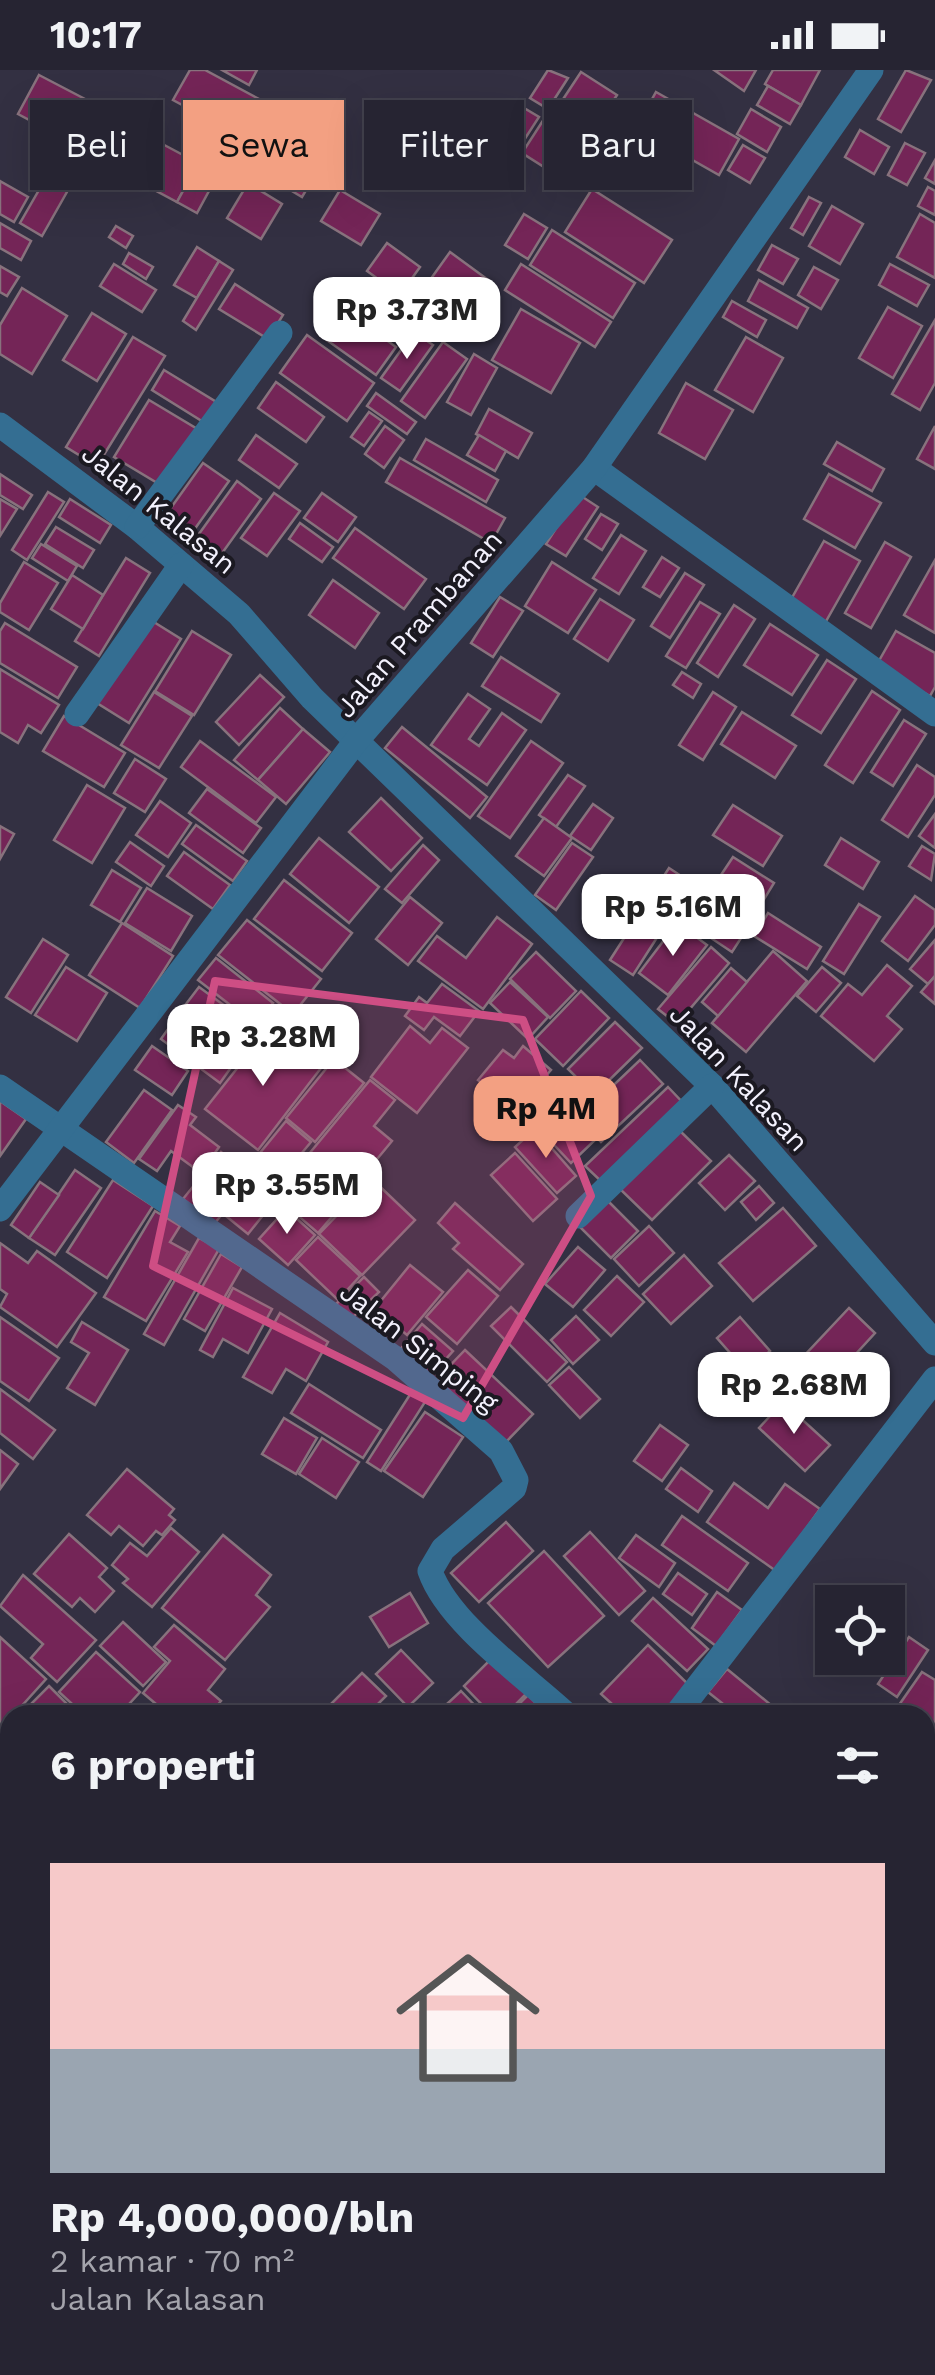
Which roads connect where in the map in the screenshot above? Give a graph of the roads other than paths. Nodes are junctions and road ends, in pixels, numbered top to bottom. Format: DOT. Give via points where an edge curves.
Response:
graph roads {
  1 [pos="871,70"];
  2 [pos="280,333"];
  3 [pos="0,424"];
  4 [pos="594,468"];
  5 [pos="136,526"];
  6 [pos="180,565"];
  7 [pos="77,714"];
  8 [pos="935,714"];
  9 [pos="356,742"];
  10 [pos="0,1086"];
  11 [pos="712,1086"];
  12 [pos="58,1129"];
  13 [pos="0,1209"];
  14 [pos="578,1216"];
  15 [pos="935,1343"];
  16 [pos="935,1380"];
  17 [pos="555,1705"];
  18 [pos="684,1705"];
  1 -- 4 [label="street, Jalan Prambanan"];
  2 -- 5 [label="street"];
  3 -- 5 [label="street, Jalan Kalasan"];
  4 -- 8 [label="street"];
  4 -- 9 [label="street, Jalan Prambanan"];
  5 -- 6 [label="street, Jalan Kalasan"];
  6 -- 7 [label="street"];
  6 -- 9 [label="street, Jalan Kalasan" via="240,614"];
  9 -- 11 [label="street, Jalan Kalasan"];
  9 -- 12 [label="street, Jalan Prambanan"];
  10 -- 12 [label="street, Jalan Simping"];
  11 -- 14 [label="street"];
  11 -- 15 [label="street, Jalan Kalasan"];
  12 -- 13 [label="street, Jalan Prambanan"];
  12 -- 17 [label="street, Jalan Simping" via="396,1359 500,1451 514,1488 432,1561 430,1571 454,1611"];
  16 -- 18 [label="street"];
}
